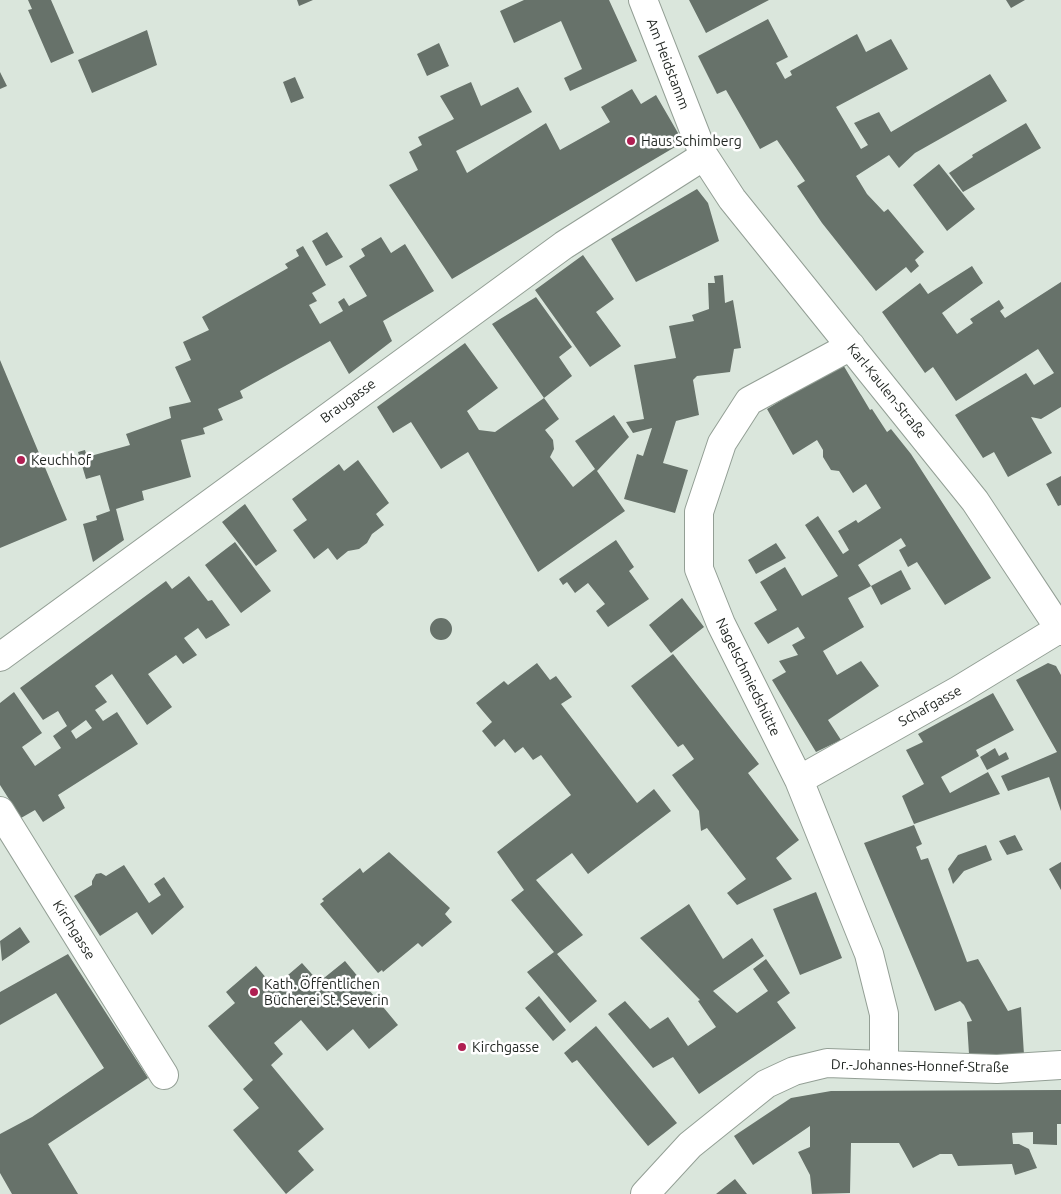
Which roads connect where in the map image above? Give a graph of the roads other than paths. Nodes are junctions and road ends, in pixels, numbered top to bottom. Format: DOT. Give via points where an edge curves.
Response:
graph roads {
  1 [pos="643,0"];
  2 [pos="704,156"];
  3 [pos="851,346"];
  4 [pos="1060,630"];
  5 [pos="0,657"];
  6 [pos="799,780"];
  7 [pos="0,811"];
  8 [pos="884,1064"];
  9 [pos="1061,1065"];
  10 [pos="164,1075"];
  11 [pos="645,1194"];
  1 -- 2 [label="street, Am Heidstamm"];
  2 -- 3 [label="street, Karl-Kaulen-Straße" via="732,199"];
  2 -- 5 [label="street, Braugasse" via="548,256"];
  3 -- 4 [label="street, Karl-Kaulen-Straße" via="975,501"];
  3 -- 6 [label="street, Nagelschmiedshütte" via="749,401 722,443 699,512 699,569 721,624"];
  4 -- 6 [label="street, Schafgasse"];
  6 -- 8 [label="street, Nagelschmiedshütte" via="869,954 884,1014"];
  7 -- 10 [label="street, Kirchgasse"];
  8 -- 9 [label="street, Dr.-Johannes-Honnef-Straße" via="996,1069"];
  8 -- 11 [label="street, Dr.-Johannes-Honnef-Straße" via="827,1063 794,1071 766,1084 690,1145"];
}
